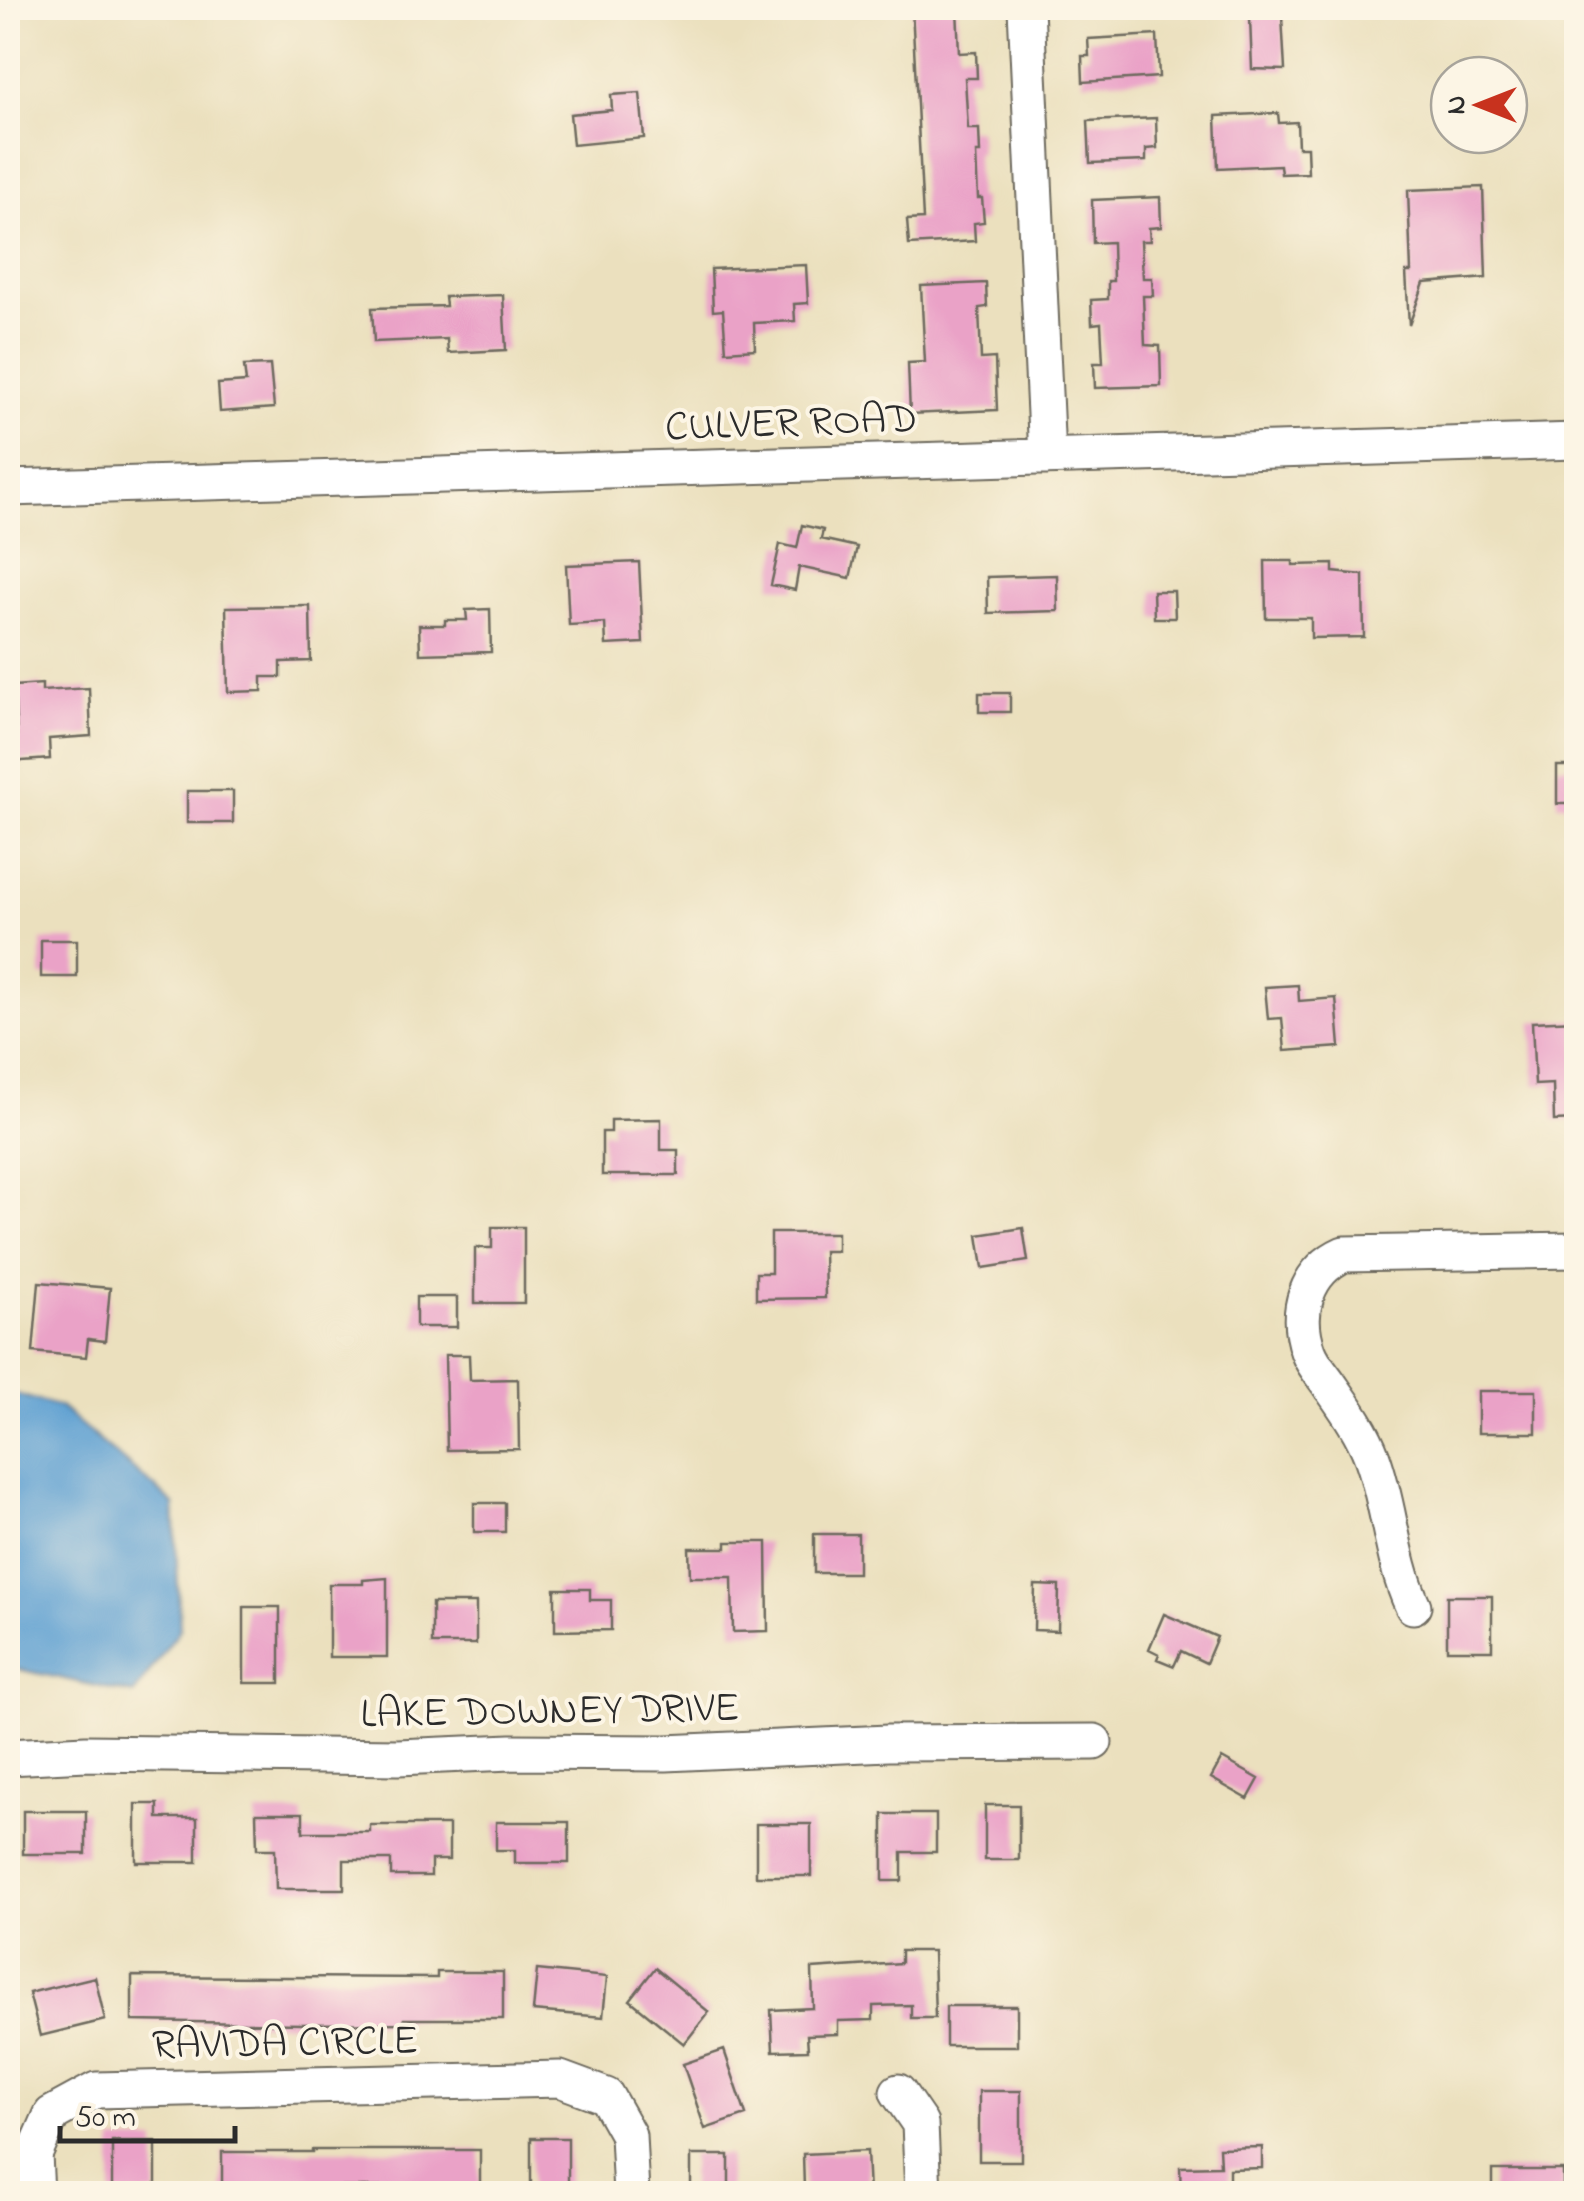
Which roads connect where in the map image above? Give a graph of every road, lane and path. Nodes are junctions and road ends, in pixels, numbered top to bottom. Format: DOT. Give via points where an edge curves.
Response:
graph roads {
  1 [pos="1026,8"];
  2 [pos="1576,442"];
  3 [pos="1046,457"];
  4 [pos="8,488"];
  5 [pos="1576,1250"];
  6 [pos="1413,1606"];
  7 [pos="1094,1742"];
  8 [pos="8,1757"];
  9 [pos="898,2092"];
  10 [pos="36,2194"];
  11 [pos="631,2194"];
  12 [pos="923,2194"];
  1 -- 3 [label="street"];
  2 -- 3 [label="street, CULVER ROAD"];
  3 -- 4 [label="street, CULVER ROAD"];
  5 -- 6 [label="street" via="1344,1254 1310,1280 1303,1313 1308,1354 1370,1451"];
  7 -- 8 [label="street, LAKE DOWNEY DRIVE" via="398,1757"];
  9 -- 12 [label="street" via="920,2124"];
  10 -- 11 [label="street, RAVIDA CIRCLE" via="34,2155 52,2114 96,2090 560,2078 606,2096 628,2135"];
}
